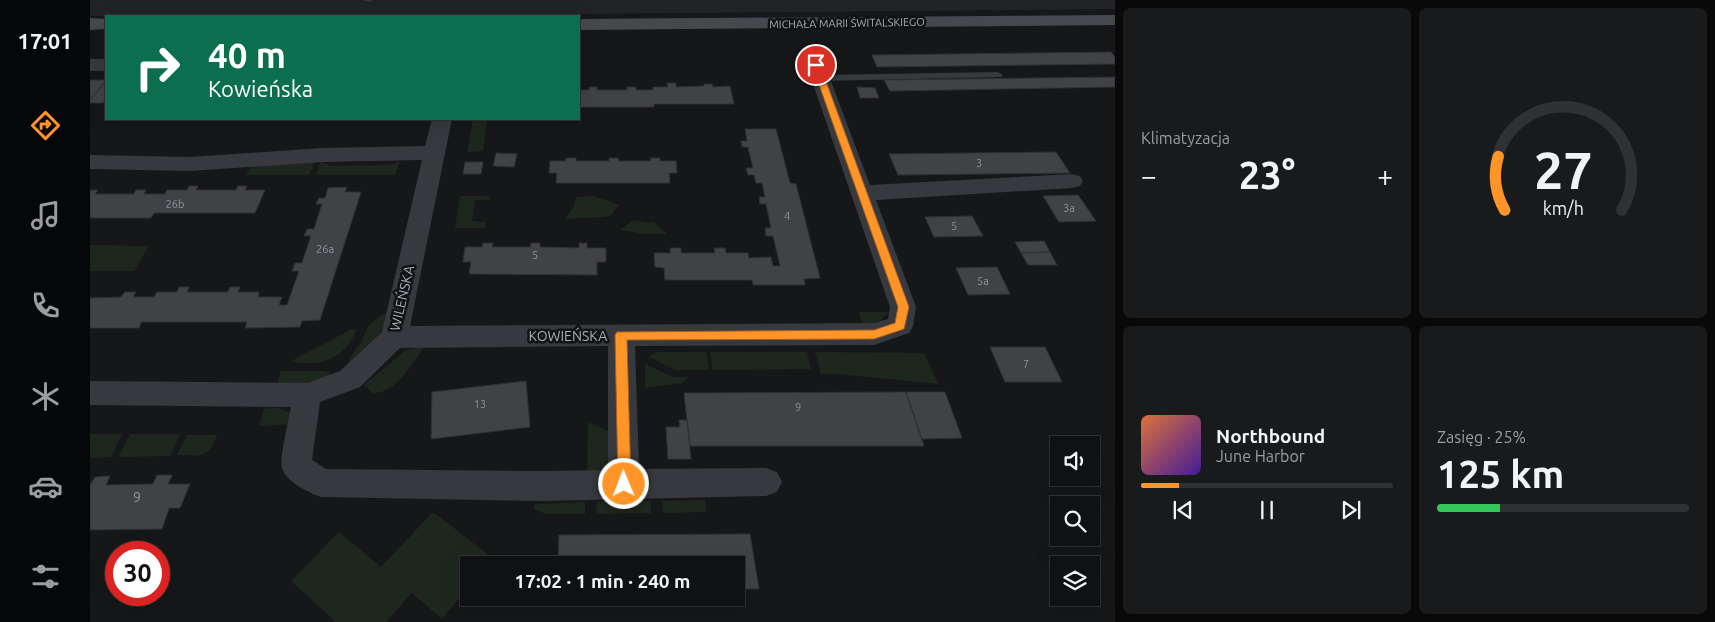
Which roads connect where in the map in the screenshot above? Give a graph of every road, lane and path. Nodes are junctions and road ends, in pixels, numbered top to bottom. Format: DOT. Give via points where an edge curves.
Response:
graph roads {
  1 [pos="1115,20"];
  2 [pos="90,24"];
  3 [pos="105,24"];
  4 [pos="580,25"];
  5 [pos="811,52"];
  6 [pos="90,65"];
  7 [pos="105,65"];
  8 [pos="998,75"];
  9 [pos="821,78"];
  10 [pos="442,120"];
  11 [pos="435,153"];
  12 [pos="90,162"];
  13 [pos="1072,181"];
  14 [pos="862,194"];
  15 [pos="621,335"];
  16 [pos="394,337"];
  17 [pos="90,393"];
  18 [pos="307,395"];
  19 [pos="766,482"];
  20 [pos="624,484"];
  1 -- 4 [label="main road, MICHAŁA MARII ŚWITALSKIEGO"];
  2 -- 3 [label="main road"];
  5 -- 9 [label="street, KOWIEŃSKA"];
  6 -- 7 [label="street"];
  8 -- 9 [label="lane"];
  9 -- 14 [label="street, KOWIEŃSKA"];
  10 -- 11 [label="street, WILEŃSKA"];
  11 -- 12 [label="street" via="322,155 190,164"];
  11 -- 16 [label="street, WILEŃSKA"];
  13 -- 14 [label="street"];
  14 -- 15 [label="street, KOWIEŃSKA" via="903,307 900,326 874,334"];
  15 -- 16 [label="street, KOWIEŃSKA"];
  15 -- 20 [label="street"];
  16 -- 18 [label="street, WILEŃSKA" via="350,379"];
  17 -- 18 [label="street, WILEŃSKA"];
  18 -- 20 [label="street" via="296,466 321,484"];
  19 -- 20 [label="street"];
}
